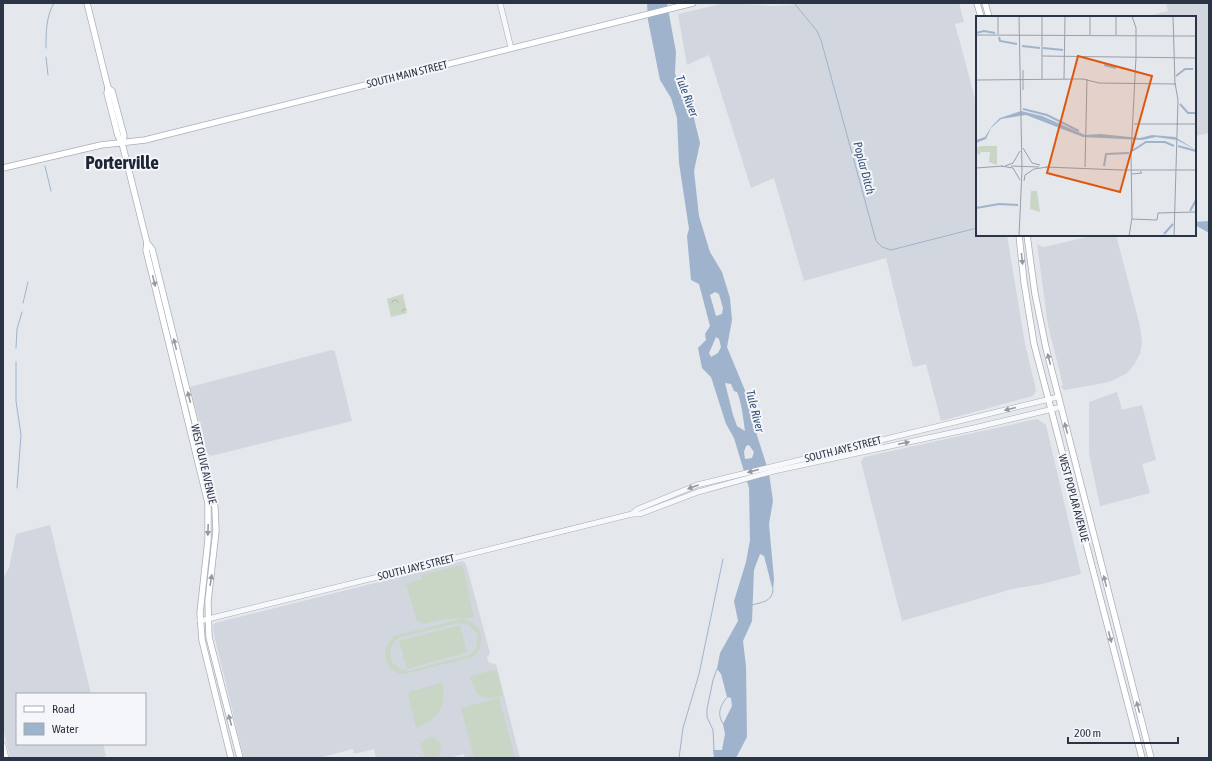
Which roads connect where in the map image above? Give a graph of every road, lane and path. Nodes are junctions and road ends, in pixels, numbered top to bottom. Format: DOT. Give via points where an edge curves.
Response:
graph roads {
  1 [pos="87,3"];
  2 [pos="500,3"];
  3 [pos="693,3"];
  4 [pos="977,3"];
  5 [pos="985,3"];
  6 [pos="981,16"];
  7 [pos="989,16"];
  8 [pos="512,48"];
  9 [pos="122,143"];
  10 [pos="3,168"];
  11 [pos="1019,236"];
  12 [pos="1027,236"];
  13 [pos="147,243"];
  14 [pos="1058,397"];
  15 [pos="1048,399"];
  16 [pos="1060,407"];
  17 [pos="1051,409"];
  18 [pos="187,416"];
  19 [pos="197,431"];
  20 [pos="632,514"];
  21 [pos="208,619"];
  22 [pos="200,621"];
  23 [pos="205,658"];
  24 [pos="223,694"];
  25 [pos="3,745"];
  26 [pos="6,758"];
  27 [pos="232,758"];
  28 [pos="240,758"];
  29 [pos="1142,758"];
  30 [pos="1151,758"];
  1 -- 9 [label="main road, WEST OLIVE AVENUE" via="118,136"];
  2 -- 8 [label="street"];
  3 -- 8 [label="main road, SOUTH MAIN STREET"];
  4 -- 6 [label="main road"];
  5 -- 7 [label="main road"];
  8 -- 9 [label="main road, SOUTH MAIN STREET" via="145,140"];
  9 -- 10 [label="main road, SOUTH MAIN STREET" via="101,145"];
  9 -- 13 [label="main road, WEST OLIVE AVENUE"];
  11 -- 15 [label="main road, WEST POPLAR AVENUE, one-way" via="1030,322"];
  14 -- 12 [label="main road, WEST POPLAR AVENUE, one-way" via="1038,310"];
  13 -- 18 [label="main road, WEST OLIVE AVENUE, one-way" via="146,250"];
  19 -- 13 [label="main road, WEST OLIVE AVENUE, one-way" via="152,249"];
  14 -- 15 [label="street, SOUTH JAYE STREET"];
  14 -- 16 [label="main road, WEST POPLAR AVENUE"];
  15 -- 17 [label="main road, WEST POPLAR AVENUE"];
  15 -- 20 [label="street, SOUTH JAYE STREET, one-way" via="697,485 638,509"];
  16 -- 17 [label="street, SOUTH JAYE STREET"];
  30 -- 16 [label="main road, WEST POPLAR AVENUE, one-way"];
  20 -- 17 [label="street, SOUTH JAYE STREET, one-way" via="647,512 698,492 774,471"];
  17 -- 29 [label="main road, WEST POPLAR AVENUE, one-way"];
  18 -- 19 [label="main road"];
  18 -- 22 [label="main road, WEST OLIVE AVENUE, one-way" via="208,510 208,540"];
  21 -- 19 [label="main road, WEST OLIVE AVENUE, one-way" via="216,539 215,513"];
  20 -- 21 [label="street, SOUTH JAYE STREET"];
  21 -- 22 [label="street, SOUTH JAYE STREET"];
  21 -- 24 [label="main road, WEST OLIVE AVENUE" via="212,652"];
  22 -- 23 [label="main road, WEST OLIVE AVENUE"];
  23 -- 24 [label="main road" via="210,664 217,688"];
  23 -- 27 [label="main road, WEST OLIVE AVENUE"];
  28 -- 24 [label="main road, WEST OLIVE AVENUE, one-way"];
  25 -- 26 [label="street"];
}
